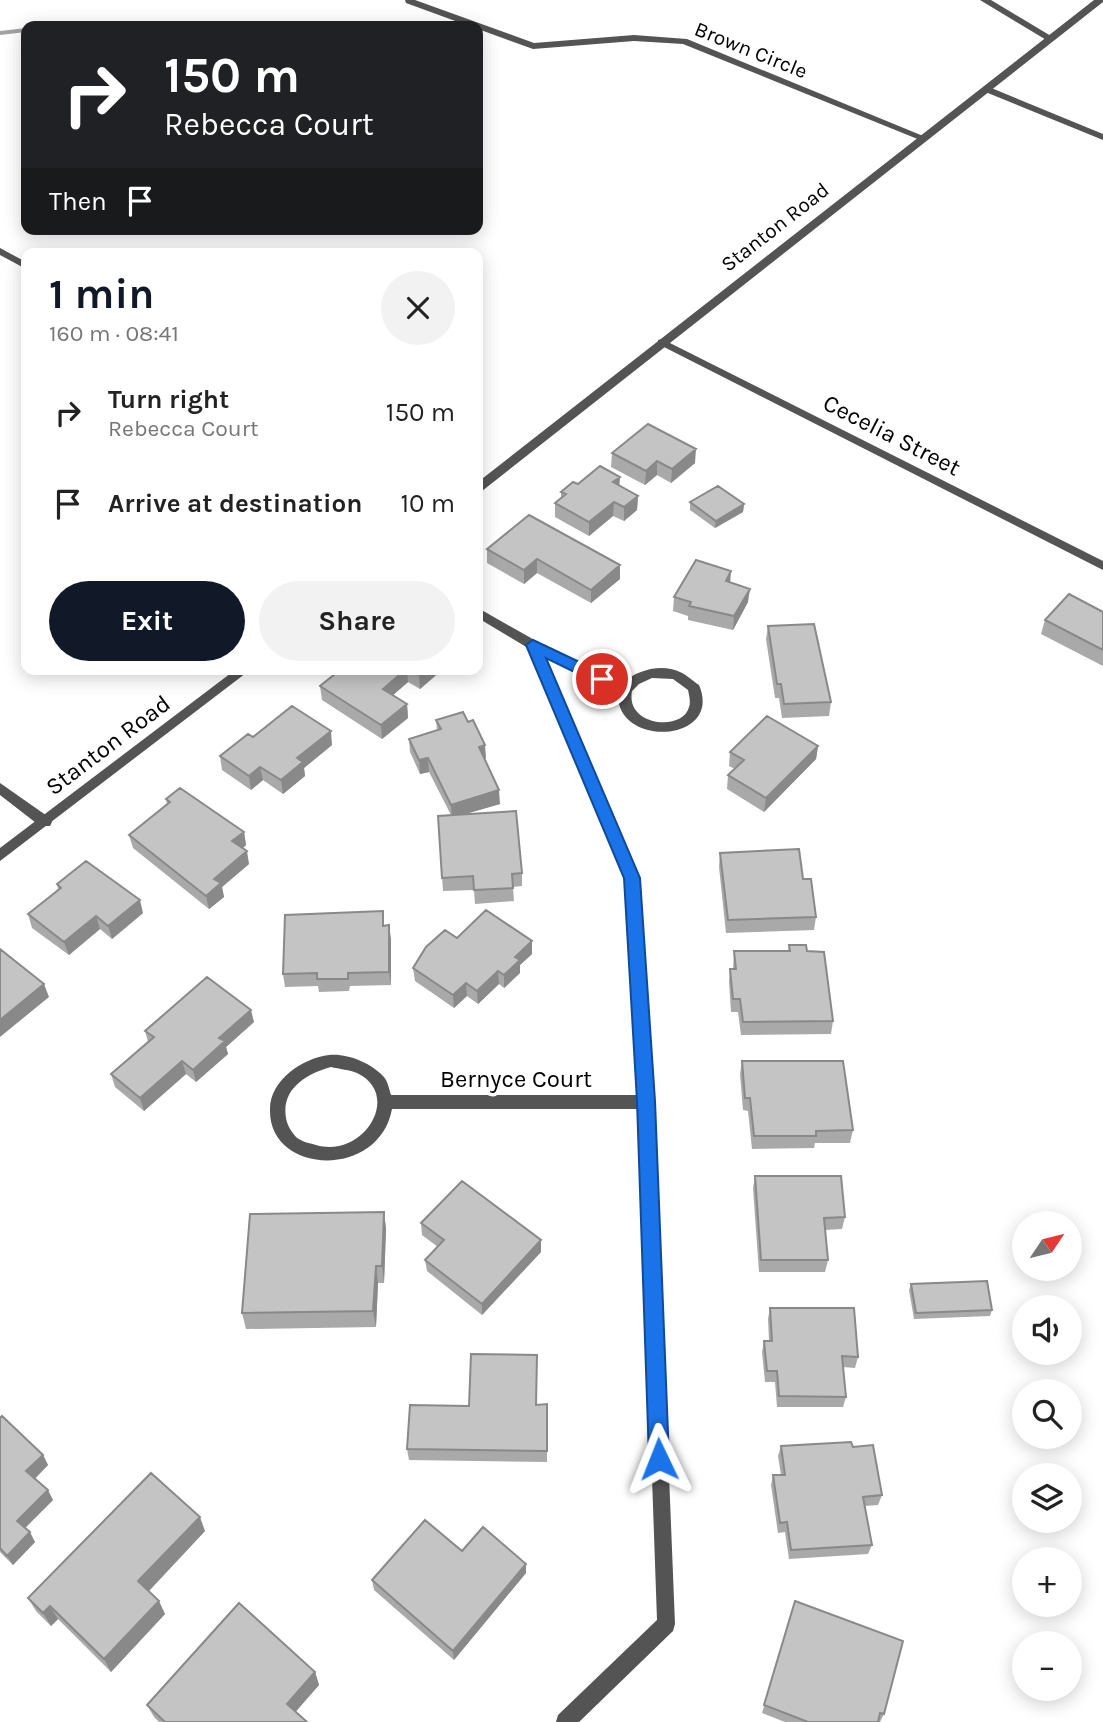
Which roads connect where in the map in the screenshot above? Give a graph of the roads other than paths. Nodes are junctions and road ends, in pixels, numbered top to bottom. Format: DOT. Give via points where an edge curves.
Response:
graph roads {
  1 [pos="985,0"];
  2 [pos="1100,0"];
  3 [pos="409,1"];
  4 [pos="464,21"];
  5 [pos="483,28"];
  6 [pos="1051,39"];
  7 [pos="986,89"];
  8 [pos="1103,137"];
  9 [pos="923,138"];
  10 [pos="0,251"];
  11 [pos="21,263"];
  12 [pos="662,342"];
  13 [pos="483,484"];
  14 [pos="1103,566"];
  15 [pos="483,615"];
  16 [pos="533,645"];
  17 [pos="237,675"];
  18 [pos="625,690"];
  19 [pos="0,788"];
  20 [pos="45,821"];
  21 [pos="0,856"];
  22 [pos="646,1101"];
  23 [pos="387,1102"];
  24 [pos="565,1722"];
  1 -- 6 [label="street"];
  2 -- 6 [label="street, Stanton Road"];
  3 -- 4 [label="street, Brown Circle"];
  5 -- 9 [label="street, Brown Circle" via="533,47 634,38 684,41"];
  6 -- 7 [label="street, Stanton Road"];
  7 -- 8 [label="street"];
  7 -- 9 [label="street, Stanton Road"];
  9 -- 12 [label="street, Stanton Road"];
  10 -- 11 [label="street"];
  12 -- 13 [label="street, Stanton Road"];
  12 -- 14 [label="street, Cecelia Street"];
  15 -- 16 [label="street"];
  16 -- 18 [label="street"];
  16 -- 22 [label="street" via="632,878"];
  17 -- 20 [label="street, Stanton Road"];
  18 -- 18 [label="street" via="625,708 651,726 686,721 698,706 694,688 676,675 652,673 631,682"];
  19 -- 20 [label="street"];
  20 -- 21 [label="street, Stanton Road"];
  22 -- 23 [label="street, Bernyce Court"];
  22 -- 24 [label="street" via="666,1624"];
  23 -- 23 [label="street" via="386,1117 377,1132 346,1153 317,1154 292,1143 277,1114 287,1083 299,1072 331,1061 362,1067 375,1077"];
}
